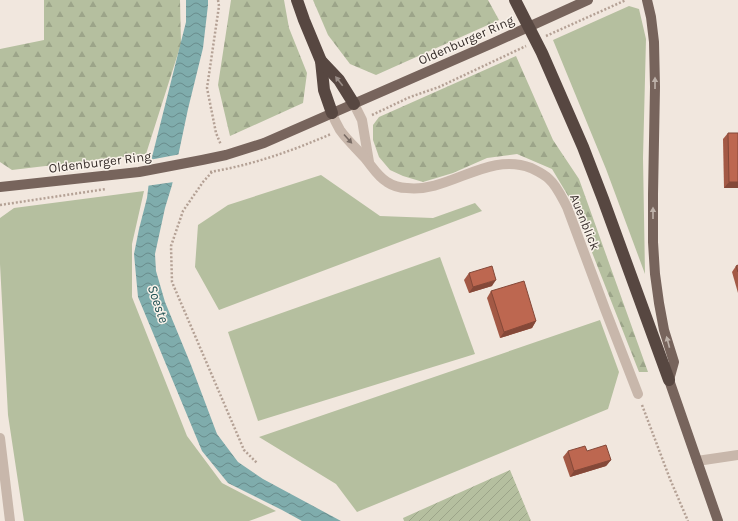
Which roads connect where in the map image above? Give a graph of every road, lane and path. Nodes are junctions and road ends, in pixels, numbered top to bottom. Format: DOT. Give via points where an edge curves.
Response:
graph roads {
  1 [pos="218,0"];
  2 [pos="297,0"];
  3 [pos="515,0"];
  4 [pos="588,0"];
  5 [pos="626,0"];
  6 [pos="647,0"];
  7 [pos="573,24"];
  8 [pos="321,61"];
  9 [pos="354,104"];
  10 [pos="332,113"];
  11 [pos="226,155"];
  12 [pos="207,159"];
  13 [pos="369,162"];
  14 [pos="0,187"];
  15 [pos="113,188"];
  16 [pos="0,205"];
  17 [pos="669,380"];
  18 [pos="638,394"];
  19 [pos="0,438"];
  20 [pos="738,455"];
  21 [pos="697,461"];
  22 [pos="257,463"];
  23 [pos="10,521"];
  24 [pos="688,521"];
  25 [pos="718,521"];
  1 -- 11 [label="path" via="207,88 216,133"];
  2 -- 8 [label="highway"];
  3 -- 17 [label="highway" via="542,53 604,199"];
  4 -- 9 [label="main road, Oldenburger Ring"];
  5 -- 7 [label="path"];
  17 -- 6 [label="main road, one-way" via="674,362 659,303 653,242 654,42"];
  9 -- 8 [label="highway, one-way" via="339,80"];
  8 -- 10 [label="highway" via="324,90"];
  9 -- 10 [label="main road, Oldenburger Ring"];
  9 -- 13 [label="street, Auenblick" via="362,120"];
  10 -- 11 [label="main road, Oldenburger Ring" via="264,143"];
  10 -- 13 [label="street, Auenblick, one-way" via="340,130"];
  11 -- 12 [label="main road, Oldenburger Ring"];
  12 -- 14 [label="main road, Oldenburger Ring" via="138,172"];
  12 -- 22 [label="path" via="213,171 183,211 171,246 172,282 244,450"];
  13 -- 18 [label="street, Auenblick" via="376,174 387,182 415,189 430,187 487,167 505,164 538,171 549,179 567,207"];
  15 -- 16 [label="path"];
  17 -- 21 [label="main road"];
  18 -- 24 [label="path"];
  19 -- 23 [label="street"];
  20 -- 21 [label="street"];
  21 -- 25 [label="main road"];
}
